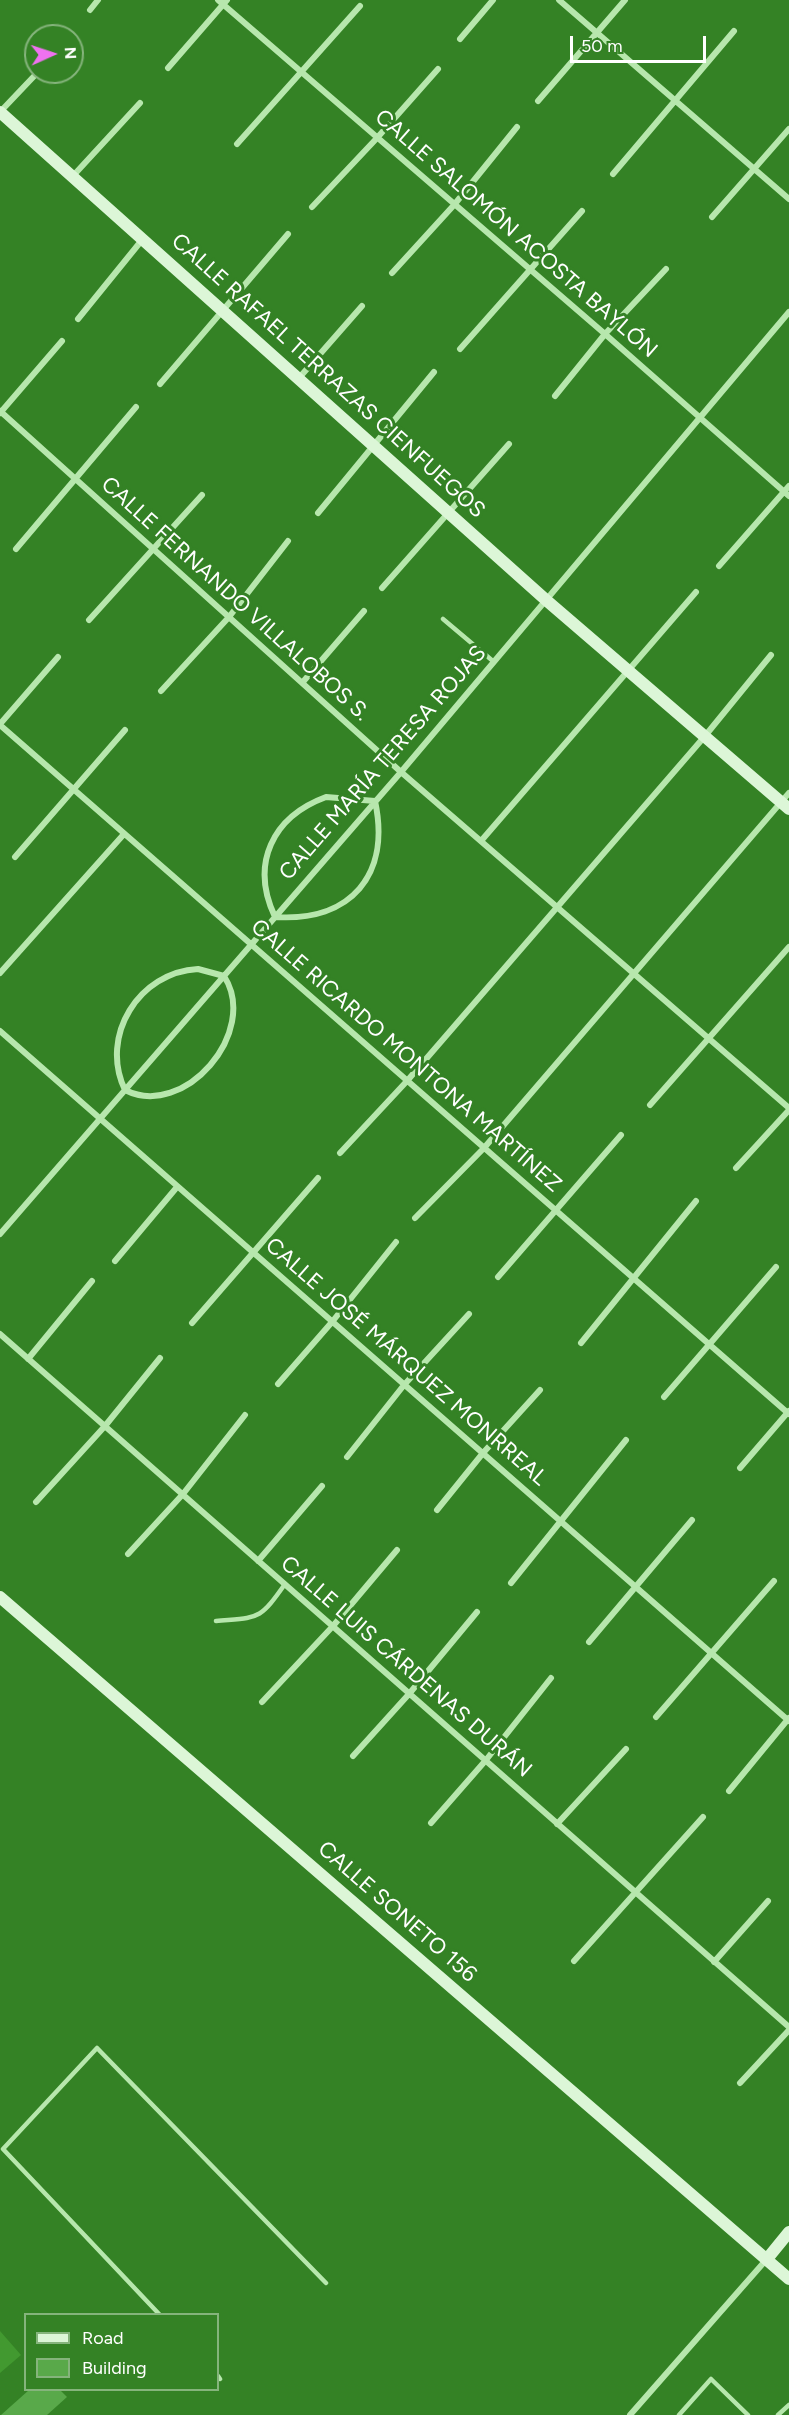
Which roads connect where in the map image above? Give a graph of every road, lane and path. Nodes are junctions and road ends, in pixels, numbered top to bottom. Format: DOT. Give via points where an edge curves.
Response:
graph roads {
  1 [pos="98,0"];
  2 [pos="493,0"];
  3 [pos="559,0"];
  4 [pos="625,0"];
  5 [pos="223,2"];
  6 [pos="360,6"];
  7 [pos="90,10"];
  8 [pos="734,31"];
  9 [pos="597,32"];
  10 [pos="460,39"];
  11 [pos="168,68"];
  12 [pos="438,69"];
  13 [pos="302,73"];
  14 [pos="27,84"];
  15 [pos="538,101"];
  16 [pos="676,101"];
  17 [pos="140,103"];
  18 [pos="0,112"];
  19 [pos="517,127"];
  20 [pos="789,129"];
  21 [pos="377,138"];
  22 [pos="237,144"];
  23 [pos="754,169"];
  24 [pos="613,174"];
  25 [pos="72,177"];
  26 [pos="789,199"];
  27 [pos="453,205"];
  28 [pos="312,207"];
  29 [pos="582,211"];
  30 [pos="712,218"];
  31 [pos="288,234"];
  32 [pos="143,240"];
  33 [pos="529,269"];
  34 [pos="666,269"];
  35 [pos="392,273"];
  36 [pos="362,306"];
  37 [pos="222,310"];
  38 [pos="789,312"];
  39 [pos="78,318"];
  40 [pos="605,334"];
  41 [pos="62,341"];
  42 [pos="460,349"];
  43 [pos="434,372"];
  44 [pos="299,378"];
  45 [pos="160,384"];
  46 [pos="555,396"];
  47 [pos="136,407"];
  48 [pos="0,412"];
  49 [pos="698,418"];
  50 [pos="509,444"];
  51 [pos="374,445"];
  52 [pos="75,479"];
  53 [pos="789,486"];
  54 [pos="786,494"];
  55 [pos="202,495"];
  56 [pos="449,512"];
  57 [pos="318,513"];
  58 [pos="288,541"];
  59 [pos="16,549"];
  60 [pos="153,549"];
  61 [pos="719,566"];
  62 [pos="382,588"];
  63 [pos="696,592"];
  64 [pos="546,600"];
  65 [pos="364,611"];
  66 [pos="229,618"];
  67 [pos="443,619"];
  68 [pos="88,620"];
  69 [pos="771,655"];
  70 [pos="58,657"];
  71 [pos="494,662"];
  72 [pos="629,671"];
  73 [pos="302,683"];
  74 [pos="161,691"];
  75 [pos="0,724"];
  76 [pos="125,730"];
  77 [pos="705,736"];
  78 [pos="401,772"];
  79 [pos="75,789"];
  80 [pos="375,801"];
  81 [pos="786,802"];
  82 [pos="124,834"];
  83 [pos="481,841"];
  84 [pos="15,857"];
  85 [pos="557,906"];
  86 [pos="275,917"];
  87 [pos="251,945"];
  88 [pos="789,947"];
  89 [pos="0,973"];
  90 [pos="635,974"];
  91 [pos="224,976"];
  92 [pos="0,1030"];
  93 [pos="707,1038"];
  94 [pos="407,1081"];
  95 [pos="125,1090"];
  96 [pos="650,1105"];
  97 [pos="789,1109"];
  98 [pos="99,1119"];
  99 [pos="621,1135"];
  100 [pos="484,1148"];
  101 [pos="340,1153"];
  102 [pos="736,1168"];
  103 [pos="318,1178"];
  104 [pos="177,1187"];
  105 [pos="696,1201"];
  106 [pos="555,1210"];
  107 [pos="415,1218"];
  108 [pos="0,1234"];
  109 [pos="396,1242"];
  110 [pos="254,1253"];
  111 [pos="115,1261"];
  112 [pos="776,1267"];
  113 [pos="498,1277"];
  114 [pos="634,1279"];
  115 [pos="92,1281"];
  116 [pos="469,1314"];
  117 [pos="332,1322"];
  118 [pos="192,1323"];
  119 [pos="0,1334"];
  120 [pos="581,1343"];
  121 [pos="709,1344"];
  122 [pos="160,1358"];
  123 [pos="28,1359"];
  124 [pos="278,1384"];
  125 [pos="404,1385"];
  126 [pos="540,1390"];
  127 [pos="664,1397"];
  128 [pos="788,1412"];
  129 [pos="245,1415"];
  130 [pos="105,1426"];
  131 [pos="626,1440"];
  132 [pos="483,1453"];
  133 [pos="347,1456"];
  134 [pos="740,1468"];
  135 [pos="322,1486"];
  136 [pos="183,1494"];
  137 [pos="36,1503"];
  138 [pos="437,1510"];
  139 [pos="692,1520"];
  140 [pos="561,1521"];
  141 [pos="397,1550"];
  142 [pos="128,1554"];
  143 [pos="258,1561"];
  144 [pos="774,1581"];
  145 [pos="511,1583"];
  146 [pos="285,1584"];
  147 [pos="636,1587"];
  148 [pos="0,1596"];
  149 [pos="477,1612"];
  150 [pos="216,1621"];
  151 [pos="333,1626"];
  152 [pos="589,1642"];
  153 [pos="712,1654"];
  154 [pos="551,1678"];
  155 [pos="410,1694"];
  156 [pos="262,1702"];
  157 [pos="656,1717"];
  158 [pos="788,1719"];
  159 [pos="626,1749"];
  160 [pos="353,1756"];
  161 [pos="486,1760"];
  162 [pos="729,1791"];
  163 [pos="703,1817"];
  164 [pos="431,1823"];
  165 [pos="557,1824"];
  166 [pos="635,1892"];
  167 [pos="768,1901"];
  168 [pos="574,1961"];
  169 [pos="714,1962"];
  170 [pos="789,2028"];
  171 [pos="740,2083"];
  172 [pos="2,2147"];
  173 [pos="789,2232"];
  174 [pos="767,2259"];
  175 [pos="789,2279"];
  176 [pos="326,2283"];
  177 [pos="158,2313"];
  178 [pos="789,2405"];
  179 [pos="630,2415"];
  180 [pos="679,2415"];
  181 [pos="748,2415"];
  182 [pos="778,2415"];
  1 -- 7 [label="street"];
  2 -- 10 [label="street"];
  3 -- 9 [label="street"];
  4 -- 9 [label="street"];
  5 -- 11 [label="street"];
  5 -- 13 [label="street, CALLE SALOMÓN ACOSTA BAYLÓN"];
  6 -- 13 [label="street"];
  8 -- 16 [label="street"];
  9 -- 15 [label="street"];
  9 -- 16 [label="street"];
  12 -- 21 [label="street"];
  13 -- 21 [label="street, CALLE SALOMÓN ACOSTA BAYLÓN"];
  13 -- 22 [label="street"];
  14 -- 18 [label="street"];
  16 -- 23 [label="street"];
  16 -- 24 [label="street"];
  17 -- 25 [label="street"];
  18 -- 25 [label="street, CALLE RAFAEL TERRAZAS CIENFUEGOS"];
  19 -- 27 [label="street"];
  20 -- 23 [label="street"];
  21 -- 27 [label="street, CALLE SALOMÓN ACOSTA BAYLÓN"];
  21 -- 28 [label="street"];
  23 -- 26 [label="street"];
  23 -- 30 [label="street"];
  25 -- 32 [label="street, CALLE RAFAEL TERRAZAS CIENFUEGOS"];
  27 -- 33 [label="street, CALLE SALOMÓN ACOSTA BAYLÓN"];
  27 -- 35 [label="street"];
  29 -- 33 [label="street"];
  31 -- 37 [label="street"];
  32 -- 37 [label="street, CALLE RAFAEL TERRAZAS CIENFUEGOS"];
  32 -- 39 [label="street"];
  33 -- 40 [label="street, CALLE SALOMÓN ACOSTA BAYLÓN"];
  33 -- 42 [label="street"];
  34 -- 40 [label="street"];
  36 -- 44 [label="street"];
  37 -- 44 [label="street, CALLE RAFAEL TERRAZAS CIENFUEGOS"];
  37 -- 45 [label="street"];
  38 -- 49 [label="street, CALLE MARÍA TERESA ROJAS"];
  40 -- 46 [label="street"];
  40 -- 49 [label="street, CALLE SALOMÓN ACOSTA BAYLÓN"];
  41 -- 48 [label="street"];
  43 -- 51 [label="street"];
  44 -- 51 [label="street, CALLE RAFAEL TERRAZAS CIENFUEGOS"];
  47 -- 52 [label="street"];
  48 -- 52 [label="street, CALLE FERNANDO VILLALOBOS S."];
  49 -- 54 [label="street, CALLE SALOMÓN ACOSTA BAYLÓN"];
  49 -- 64 [label="street, CALLE MARÍA TERESA ROJAS"];
  50 -- 56 [label="street"];
  51 -- 56 [label="street, CALLE RAFAEL TERRAZAS CIENFUEGOS"];
  51 -- 57 [label="street"];
  52 -- 59 [label="street"];
  52 -- 60 [label="street, CALLE FERNANDO VILLALOBOS S."];
  53 -- 54 [label="street"];
  54 -- 61 [label="street"];
  55 -- 60 [label="street"];
  56 -- 62 [label="street"];
  56 -- 64 [label="street, CALLE RAFAEL TERRAZAS CIENFUEGOS"];
  58 -- 66 [label="street"];
  60 -- 66 [label="street, CALLE FERNANDO VILLALOBOS S."];
  60 -- 68 [label="street"];
  63 -- 72 [label="street"];
  64 -- 71 [label="street, CALLE MARÍA TERESA ROJAS"];
  64 -- 72 [label="street, CALLE RAFAEL TERRAZAS CIENFUEGOS"];
  65 -- 73 [label="street"];
  66 -- 73 [label="street, CALLE FERNANDO VILLALOBOS S."];
  66 -- 74 [label="street"];
  67 -- 71 [label="lane"];
  69 -- 77 [label="street"];
  70 -- 75 [label="street"];
  71 -- 78 [label="street, CALLE MARÍA TERESA ROJAS"];
  72 -- 77 [label="street, CALLE RAFAEL TERRAZAS CIENFUEGOS"];
  72 -- 83 [label="street"];
  73 -- 78 [label="street, CALLE FERNANDO VILLALOBOS S."];
  75 -- 79 [label="street, CALLE RICARDO MONTONA MARTÍNEZ"];
  76 -- 79 [label="street"];
  77 -- 81 [label="street, CALLE RAFAEL TERRAZAS CIENFUEGOS"];
  77 -- 85 [label="street"];
  78 -- 80 [label="street, CALLE MARÍA TERESA ROJAS"];
  78 -- 83 [label="street, CALLE FERNANDO VILLALOBOS S."];
  79 -- 82 [label="street, CALLE RICARDO MONTONA MARTÍNEZ"];
  79 -- 84 [label="street"];
  80 -- 86 [label="street, CALLE MARÍA TERESA ROJAS"];
  80 -- 86 [label="street" via="378,852 374,867 357,892 320,914"];
  80 -- 86 [label="street" via="326,797 308,804 281,827 272,840 265,871 266,892"];
  81 -- 90 [label="street"];
  82 -- 87 [label="street, CALLE RICARDO MONTONA MARTÍNEZ"];
  82 -- 89 [label="street"];
  83 -- 85 [label="street, CALLE FERNANDO VILLALOBOS S."];
  85 -- 90 [label="street, CALLE FERNANDO VILLALOBOS S."];
  85 -- 94 [label="street"];
  86 -- 87 [label="street, CALLE MARÍA TERESA ROJAS"];
  87 -- 91 [label="street, CALLE MARÍA TERESA ROJAS"];
  87 -- 94 [label="street, CALLE RICARDO MONTONA MARTÍNEZ"];
  88 -- 93 [label="street"];
  90 -- 93 [label="street, CALLE FERNANDO VILLALOBOS S."];
  90 -- 100 [label="street"];
  91 -- 95 [label="street, CALLE MARÍA TERESA ROJAS"];
  91 -- 95 [label="street" via="231,987 232,1014 228,1038 216,1060 192,1081 163,1093 143,1096"];
  91 -- 95 [label="street" via="198,969 176,971 144,990 132,1005 119,1034 118,1075"];
  92 -- 98 [label="street, CALLE JOSÉ MÁRQUEZ MONRREAL"];
  93 -- 96 [label="street"];
  93 -- 97 [label="street, CALLE FERNANDO VILLALOBOS S."];
  94 -- 100 [label="street, CALLE RICARDO MONTONA MARTÍNEZ"];
  94 -- 101 [label="street"];
  95 -- 98 [label="street, CALLE MARÍA TERESA ROJAS"];
  97 -- 102 [label="street"];
  98 -- 104 [label="street, CALLE JOSÉ MÁRQUEZ MONRREAL"];
  98 -- 108 [label="street, CALLE MARÍA TERESA ROJAS"];
  99 -- 106 [label="street"];
  100 -- 106 [label="street, CALLE RICARDO MONTONA MARTÍNEZ"];
  100 -- 107 [label="street"];
  103 -- 110 [label="street"];
  104 -- 110 [label="street, CALLE JOSÉ MÁRQUEZ MONRREAL"];
  104 -- 111 [label="street"];
  105 -- 114 [label="street"];
  106 -- 113 [label="street"];
  106 -- 114 [label="street, CALLE RICARDO MONTONA MARTÍNEZ"];
  109 -- 117 [label="street"];
  110 -- 117 [label="street, CALLE JOSÉ MÁRQUEZ MONRREAL"];
  110 -- 118 [label="street"];
  112 -- 121 [label="street"];
  114 -- 120 [label="street"];
  114 -- 121 [label="street, CALLE RICARDO MONTONA MARTÍNEZ"];
  115 -- 123 [label="street"];
  116 -- 125 [label="street"];
  117 -- 124 [label="street"];
  117 -- 125 [label="street, CALLE JOSÉ MÁRQUEZ MONRREAL"];
  119 -- 123 [label="street, CALLE LUIS CÁRDENAS DURÁN"];
  121 -- 127 [label="street"];
  121 -- 128 [label="street, CALLE RICARDO MONTONA MARTÍNEZ"];
  122 -- 130 [label="street"];
  123 -- 130 [label="street, CALLE LUIS CÁRDENAS DURÁN"];
  125 -- 132 [label="street, CALLE JOSÉ MÁRQUEZ MONRREAL"];
  125 -- 133 [label="street"];
  126 -- 132 [label="street"];
  128 -- 134 [label="street"];
  129 -- 136 [label="street"];
  130 -- 136 [label="street, CALLE LUIS CÁRDENAS DURÁN"];
  130 -- 137 [label="street"];
  131 -- 140 [label="street"];
  132 -- 138 [label="street"];
  132 -- 140 [label="street, CALLE JOSÉ MÁRQUEZ MONRREAL"];
  135 -- 143 [label="street"];
  136 -- 142 [label="street"];
  136 -- 143 [label="street, CALLE LUIS CÁRDENAS DURÁN"];
  139 -- 147 [label="street"];
  140 -- 145 [label="street"];
  140 -- 147 [label="street, CALLE JOSÉ MÁRQUEZ MONRREAL"];
  141 -- 151 [label="street"];
  143 -- 146 [label="street, CALLE LUIS CÁRDENAS DURÁN"];
  144 -- 153 [label="street"];
  146 -- 150 [label="lane" via="261,1615"];
  146 -- 151 [label="street, CALLE LUIS CÁRDENAS DURÁN"];
  147 -- 152 [label="street"];
  147 -- 153 [label="street, CALLE JOSÉ MÁRQUEZ MONRREAL"];
  148 -- 174 [label="street, CALLE SONETO 156"];
  149 -- 155 [label="street"];
  151 -- 155 [label="street, CALLE LUIS CÁRDENAS DURÁN"];
  151 -- 156 [label="street"];
  153 -- 157 [label="street"];
  153 -- 158 [label="street, CALLE JOSÉ MÁRQUEZ MONRREAL"];
  154 -- 161 [label="street"];
  155 -- 160 [label="street"];
  155 -- 161 [label="street, CALLE LUIS CÁRDENAS DURÁN"];
  158 -- 162 [label="street"];
  159 -- 165 [label="street"];
  161 -- 164 [label="street"];
  161 -- 165 [label="street, CALLE LUIS CÁRDENAS DURÁN"];
  163 -- 166 [label="street"];
  165 -- 166 [label="street, CALLE LUIS CÁRDENAS DURÁN"];
  166 -- 168 [label="street"];
  166 -- 169 [label="street, CALLE LUIS CÁRDENAS DURÁN"];
  167 -- 169 [label="street"];
  169 -- 170 [label="street, CALLE LUIS CÁRDENAS DURÁN"];
  170 -- 171 [label="street"];
  172 -- 176 [label="lane" via="97,2048"];
  172 -- 177 [label="lane"];
  173 -- 174 [label="street"];
  174 -- 175 [label="street, CALLE SONETO 156"];
  174 -- 179 [label="street"];
  178 -- 182 [label="lane"];
  180 -- 181 [label="lane" via="711,2379"];
}
